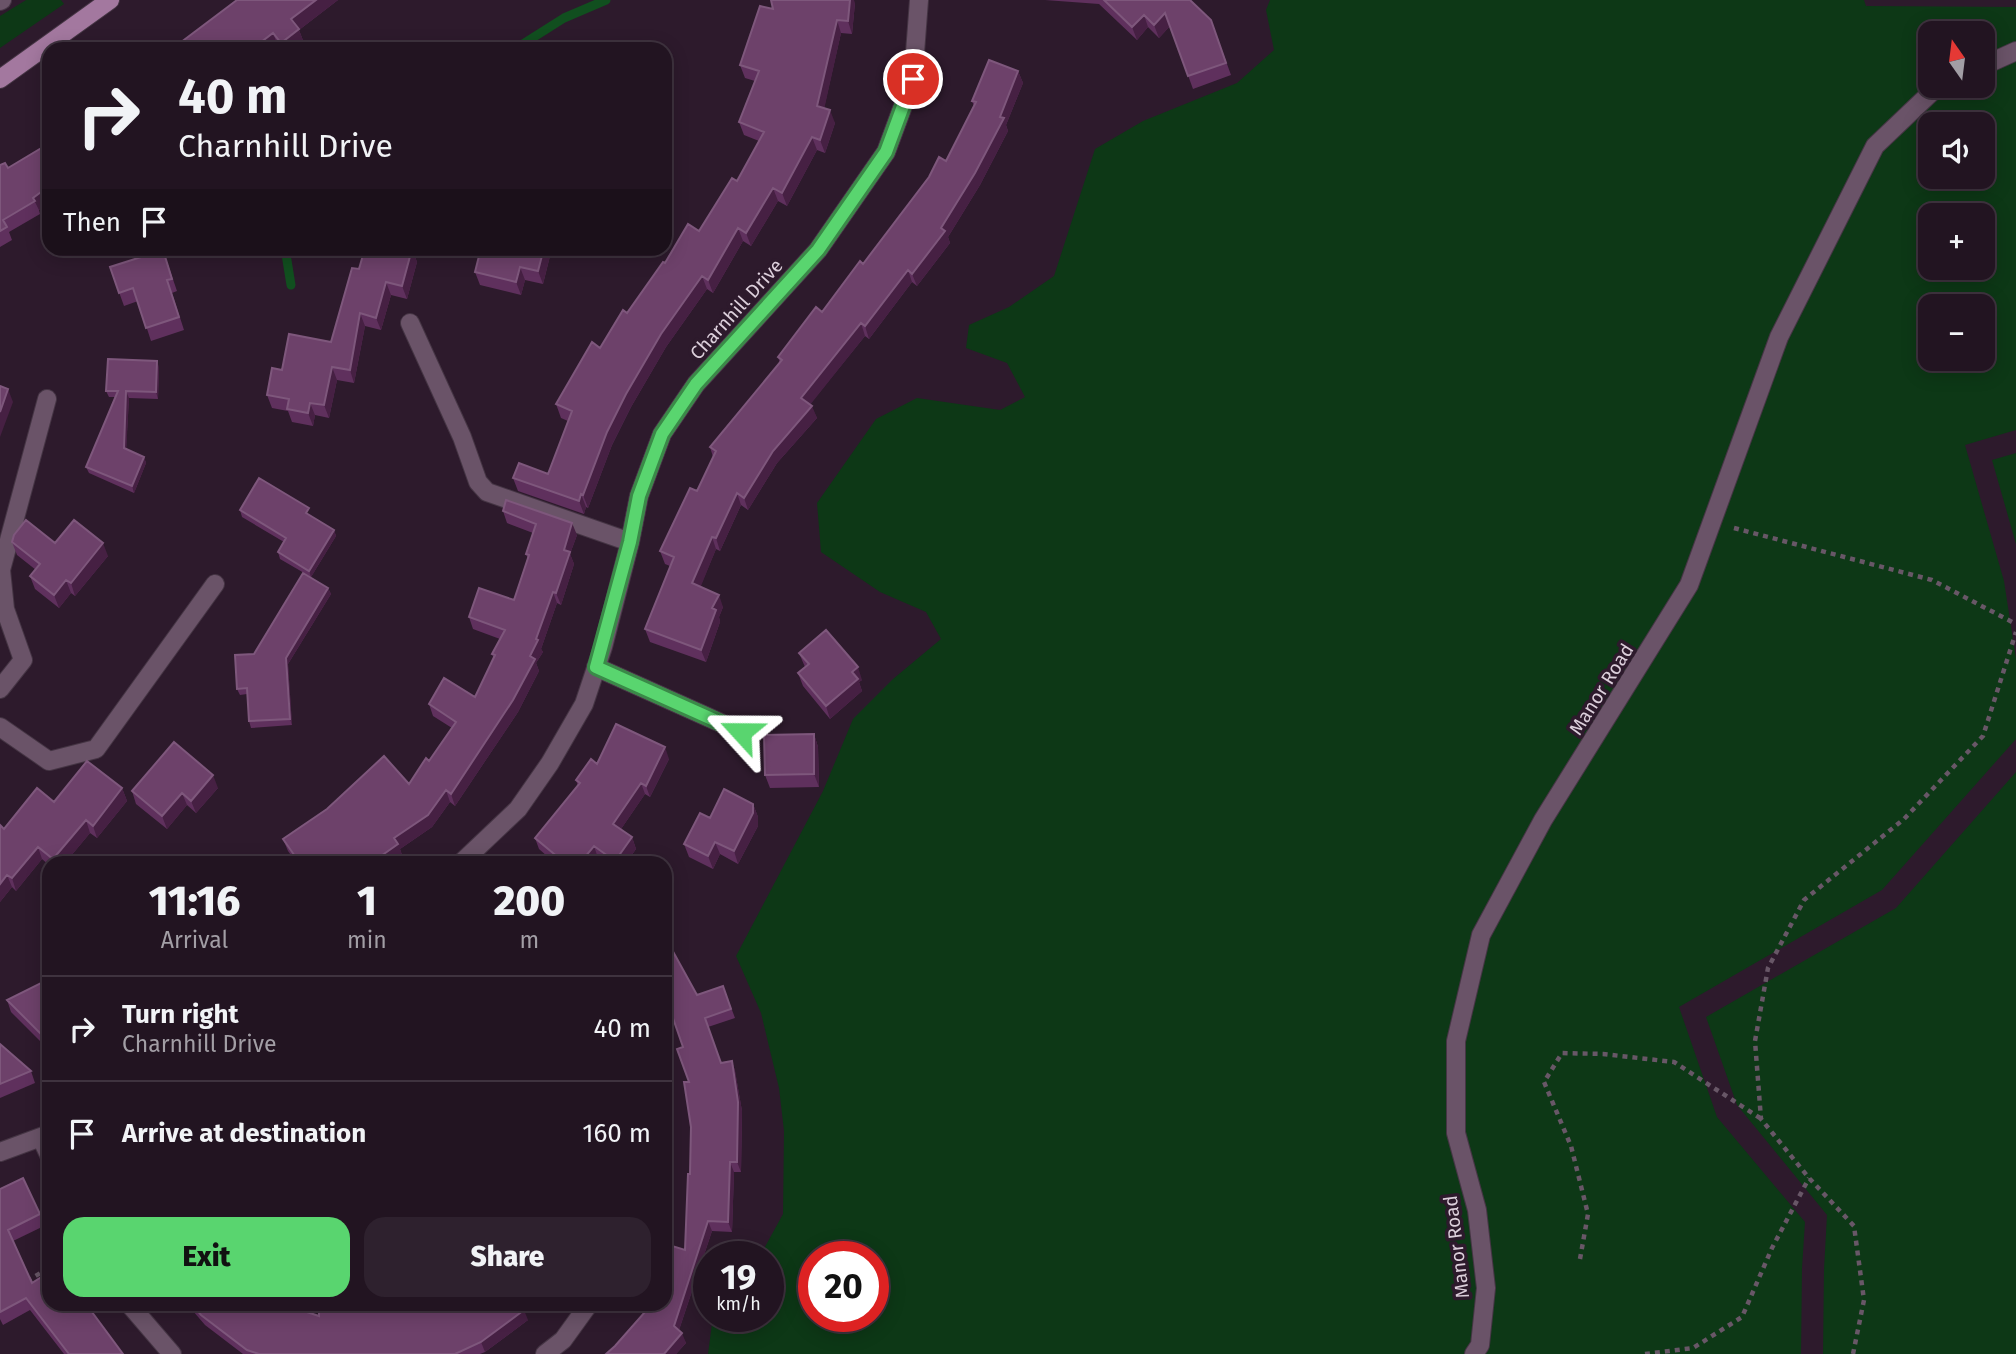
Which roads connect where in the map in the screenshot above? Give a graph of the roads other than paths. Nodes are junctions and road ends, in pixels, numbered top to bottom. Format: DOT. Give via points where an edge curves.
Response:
graph roads {
  1 [pos="110,0"];
  2 [pos="919,0"];
  3 [pos="91,6"];
  4 [pos="46,42"];
  5 [pos="42,45"];
  6 [pos="2016,51"];
  7 [pos="1995,61"];
  8 [pos="0,79"];
  9 [pos="1925,98"];
  10 [pos="410,323"];
  11 [pos="47,399"];
  12 [pos="630,542"];
  13 [pos="215,584"];
  14 [pos="596,667"];
  15 [pos="0,689"];
  16 [pos="0,727"];
  17 [pos="741,732"];
  18 [pos="477,856"];
  19 [pos="42,1137"];
  20 [pos="0,1152"];
  21 [pos="136,1311"];
  22 [pos="584,1311"];
  23 [pos="172,1354"];
  24 [pos="545,1354"];
  25 [pos="1475,1354"];
  1 -- 3 [label="main road"];
  2 -- 12 [label="street, Charnhill Drive" via="913,79 886,152 818,250 696,384 662,434 639,496"];
  3 -- 4 [label="main road"];
  5 -- 8 [label="main road"];
  6 -- 7 [label="street"];
  9 -- 25 [label="street, Manor Road" via="1875,146 1779,337 1689,585 1544,820 1481,936 1457,1041 1456,1133 1477,1210 1486,1288"];
  10 -- 12 [label="street" via="478,482 487,492"];
  11 -- 15 [label="street" via="1,570 5,609 23,660"];
  12 -- 14 [label="street, Charnhill Drive"];
  13 -- 16 [label="street" via="96,750 50,761"];
  14 -- 17 [label="street"];
  14 -- 18 [label="street, Charnhill Drive" via="584,704 550,763"];
  19 -- 20 [label="street"];
  21 -- 23 [label="street"];
  22 -- 24 [label="street" via="563,1340"];
}
